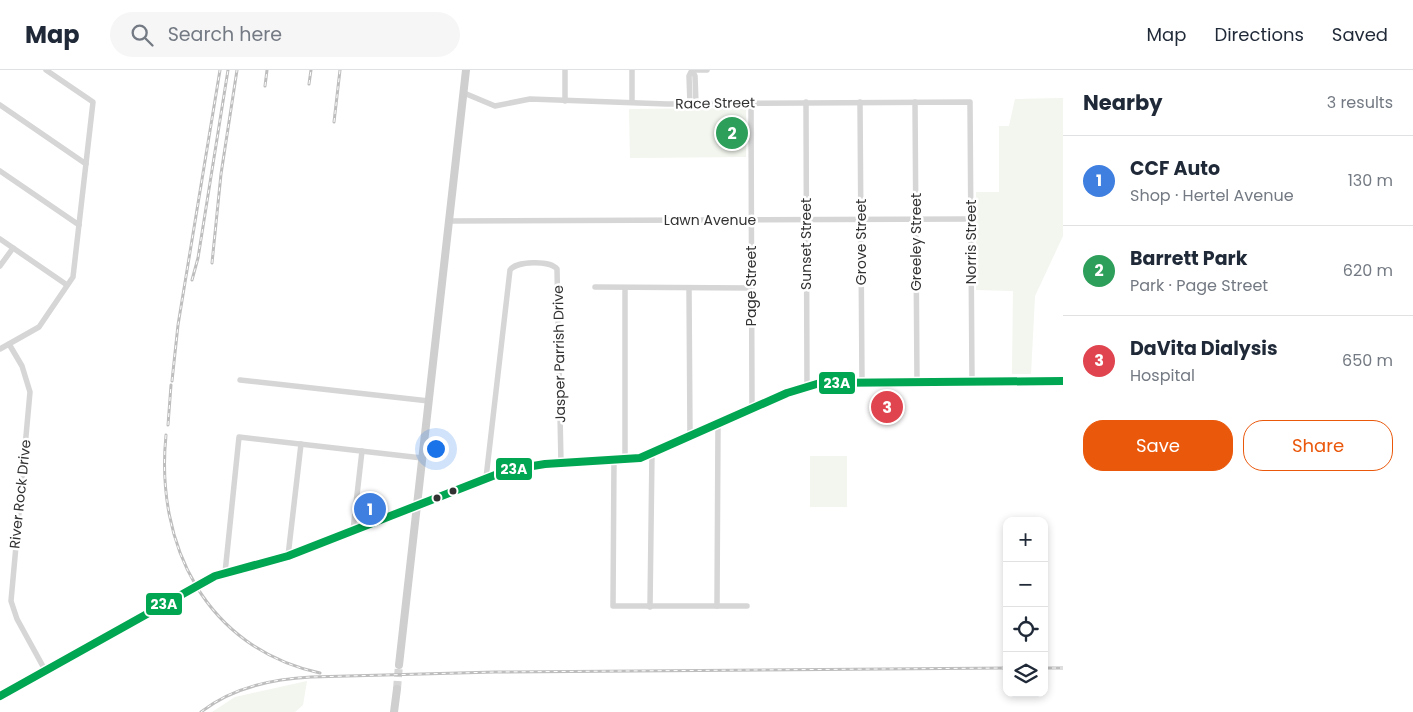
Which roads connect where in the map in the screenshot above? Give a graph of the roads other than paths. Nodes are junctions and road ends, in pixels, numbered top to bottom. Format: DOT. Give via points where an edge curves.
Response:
graph roads {
  1 [pos="46,70"];
  2 [pos="466,70"];
  3 [pos="564,70"];
  4 [pos="632,70"];
  5 [pos="692,70"];
  6 [pos="706,70"];
  7 [pos="464,94"];
  8 [pos="565,100"];
  9 [pos="632,102"];
  10 [pos="806,102"];
  11 [pos="860,102"];
  12 [pos="915,102"];
  13 [pos="970,102"];
  14 [pos="693,104"];
  15 [pos="751,104"];
  16 [pos="0,105"];
  17 [pos="86,164"];
  18 [pos="0,171"];
  19 [pos="970,219"];
  20 [pos="751,220"];
  21 [pos="806,220"];
  22 [pos="861,220"];
  23 [pos="916,220"];
  24 [pos="449,222"];
  25 [pos="79,226"];
  26 [pos="0,239"];
  27 [pos="13,248"];
  28 [pos="0,266"];
  29 [pos="67,285"];
  30 [pos="595,288"];
  31 [pos="625,288"];
  32 [pos="689,288"];
  33 [pos="751,288"];
  34 [pos="9,344"];
  35 [pos="0,350"];
  36 [pos="240,380"];
  37 [pos="917,381"];
  38 [pos="972,381"];
  39 [pos="1063,381"];
  40 [pos="862,382"];
  41 [pos="807,386"];
  42 [pos="429,401"];
  43 [pos="752,408"];
  44 [pos="718,424"];
  45 [pos="690,436"];
  46 [pos="301,444"];
  47 [pos="362,451"];
  48 [pos="652,453"];
  49 [pos="422,458"];
  50 [pos="614,460"];
  51 [pos="625,460"];
  52 [pos="561,463"];
  53 [pos="486,478"];
  54 [pos="418,504"];
  55 [pos="353,530"];
  56 [pos="288,556"];
  57 [pos="225,573"];
  58 [pos="650,606"];
  59 [pos="717,606"];
  60 [pos="747,606"];
  61 [pos="399,665"];
  62 [pos="45,670"];
  63 [pos="397,688"];
  64 [pos="0,696"];
  65 [pos="394,712"];
  1 -- 17 [label="street" via="93,102"];
  2 -- 7 [label="main road"];
  3 -- 8 [label="street"];
  4 -- 9 [label="street"];
  5 -- 6 [label="street"];
  5 -- 14 [label="street" via="696,76"];
  7 -- 8 [label="street, Race Street" via="495,106 530,99"];
  7 -- 24 [label="main road"];
  8 -- 9 [label="street, Race Street"];
  9 -- 14 [label="street, Race Street"];
  10 -- 11 [label="street, Race Street"];
  10 -- 15 [label="street, Race Street"];
  10 -- 21 [label="street, Sunset Street"];
  11 -- 12 [label="street, Race Street"];
  11 -- 22 [label="street, Grove Street"];
  12 -- 13 [label="street, Race Street"];
  12 -- 23 [label="street, Greeley Street"];
  13 -- 19 [label="street, Norris Street"];
  14 -- 15 [label="street, Race Street"];
  15 -- 20 [label="street, Page Street"];
  16 -- 17 [label="street"];
  17 -- 25 [label="street"];
  18 -- 25 [label="street"];
  19 -- 23 [label="street, Lawn Avenue"];
  19 -- 38 [label="street, Norris Street"];
  20 -- 21 [label="street, Lawn Avenue"];
  20 -- 24 [label="street, Lawn Avenue"];
  20 -- 33 [label="street, Page Street"];
  21 -- 22 [label="street, Lawn Avenue"];
  21 -- 41 [label="street, Sunset Street"];
  22 -- 23 [label="street, Lawn Avenue"];
  22 -- 40 [label="street, Grove Street"];
  23 -- 37 [label="street, Greeley Street"];
  24 -- 42 [label="main road"];
  25 -- 29 [label="street" via="73,277"];
  26 -- 27 [label="street"];
  27 -- 28 [label="street"];
  27 -- 29 [label="street"];
  29 -- 34 [label="street" via="39,327"];
  30 -- 31 [label="street"];
  31 -- 32 [label="street"];
  31 -- 51 [label="street"];
  32 -- 33 [label="street"];
  32 -- 45 [label="street"];
  33 -- 43 [label="street, Page Street"];
  34 -- 35 [label="street"];
  34 -- 62 [label="street, River Rock Drive" via="26,374 30,392 11,601 17,619"];
  36 -- 42 [label="street"];
  37 -- 38 [label="street"];
  37 -- 40 [label="street"];
  38 -- 39 [label="street"];
  40 -- 41 [label="street"];
  41 -- 43 [label="street"];
  42 -- 49 [label="main road"];
  43 -- 44 [label="street"];
  44 -- 45 [label="street"];
  44 -- 59 [label="street"];
  45 -- 48 [label="street"];
  46 -- 47 [label="street"];
  46 -- 56 [label="street"];
  46 -- 57 [label="street" via="239,438"];
  47 -- 49 [label="street"];
  47 -- 55 [label="street"];
  48 -- 51 [label="street"];
  48 -- 58 [label="street"];
  49 -- 54 [label="main road"];
  50 -- 51 [label="street"];
  50 -- 52 [label="street"];
  50 -- 58 [label="street" via="613,606"];
  52 -- 53 [label="street" via="526,466"];
  52 -- 53 [label="street, Jasper Parrish Drive" via="556,266 550,263 514,266 510,270"];
  53 -- 54 [label="street"];
  54 -- 55 [label="street"];
  54 -- 61 [label="main road"];
  55 -- 56 [label="street"];
  56 -- 57 [label="street"];
  57 -- 62 [label="street" via="199,584"];
  58 -- 59 [label="street"];
  59 -- 60 [label="street"];
  62 -- 64 [label="street"];
  63 -- 65 [label="main road"];
}
